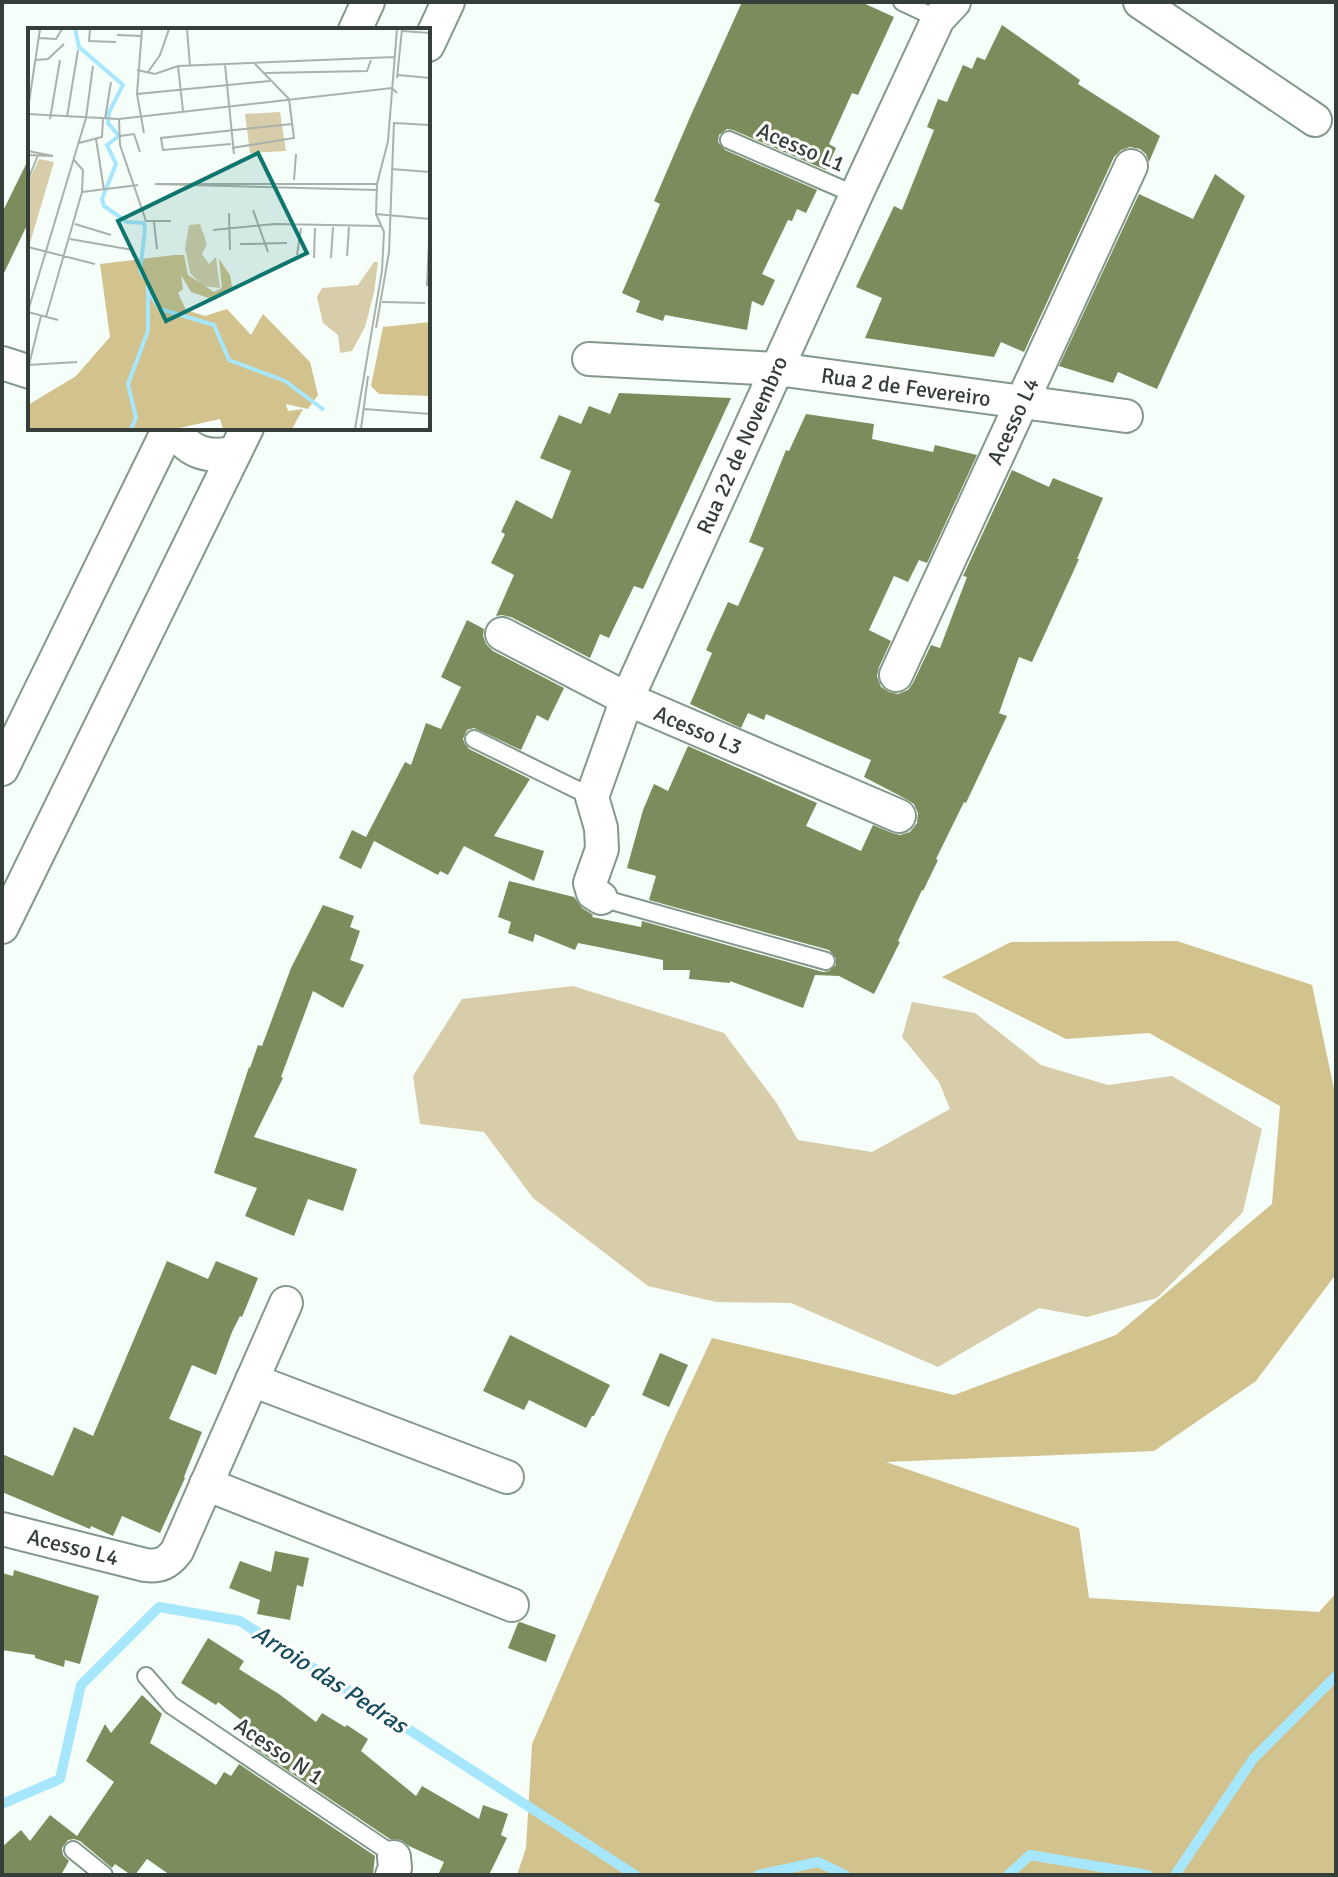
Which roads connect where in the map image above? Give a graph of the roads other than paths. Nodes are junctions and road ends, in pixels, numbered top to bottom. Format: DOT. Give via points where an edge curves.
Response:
graph roads {
  1 [pos="368,2"];
  2 [pos="448,2"];
  3 [pos="902,2"];
  4 [pos="1140,2"];
  5 [pos="946,11"];
  6 [pos="356,28"];
  7 [pos="430,41"];
  8 [pos="1315,120"];
  9 [pos="729,140"];
  10 [pos="1131,166"];
  11 [pos="856,195"];
  12 [pos="589,359"];
  13 [pos="2,363"];
  14 [pos="777,369"];
  15 [pos="28,371"];
  16 [pos="1021,403"];
  17 [pos="1126,416"];
  18 [pos="171,430"];
  19 [pos="174,430"];
  20 [pos="244,434"];
  21 [pos="502,634"];
  22 [pos="896,675"];
  23 [pos="627,699"];
  24 [pos="474,739"];
  25 [pos="2,769"];
  26 [pos="592,797"];
  27 [pos="899,816"];
  28 [pos="601,898"];
  29 [pos="2,927"];
  30 [pos="826,961"];
  31 [pos="286,1303"];
  32 [pos="252,1380"];
  33 [pos="507,1477"];
  34 [pos="206,1484"];
  35 [pos="2,1529"];
  36 [pos="512,1605"];
  37 [pos="146,1676"];
  38 [pos="73,1850"];
  39 [pos="393,1866"];
  40 [pos="104,1875"];
  1 -- 6 [label="street"];
  2 -- 7 [label="street"];
  3 -- 5 [label="lane"];
  4 -- 8 [label="street"];
  5 -- 11 [label="street, Rua 22 de Novembro"];
  9 -- 11 [label="lane, Acesso L1"];
  10 -- 16 [label="street, Acesso L4"];
  11 -- 14 [label="street, Rua 22 de Novembro"];
  12 -- 14 [label="street, Rua 2 de Fevereiro"];
  13 -- 15 [label="street"];
  14 -- 16 [label="street, Rua 2 de Fevereiro"];
  14 -- 23 [label="street, Rua 22 de Novembro"];
  16 -- 17 [label="street, Rua 2 de Fevereiro"];
  16 -- 22 [label="street, Acesso L4"];
  18 -- 25 [label="street"];
  19 -- 20 [label="street" via="196,451 223,456"];
  20 -- 29 [label="street"];
  21 -- 23 [label="street, Acesso L3"];
  23 -- 26 [label="street, Rua 22 de Novembro"];
  23 -- 27 [label="street, Acesso L3"];
  24 -- 26 [label="lane"];
  26 -- 28 [label="street" via="602,849 590,883"];
  28 -- 30 [label="lane"];
  31 -- 32 [label="street"];
  32 -- 33 [label="street"];
  32 -- 34 [label="street"];
  34 -- 35 [label="street, Acesso L4" via="177,1551 169,1561 154,1566"];
  34 -- 36 [label="street"];
  37 -- 39 [label="lane, Acesso N 1" via="171,1705 385,1849"];
  38 -- 40 [label="lane"];
}
